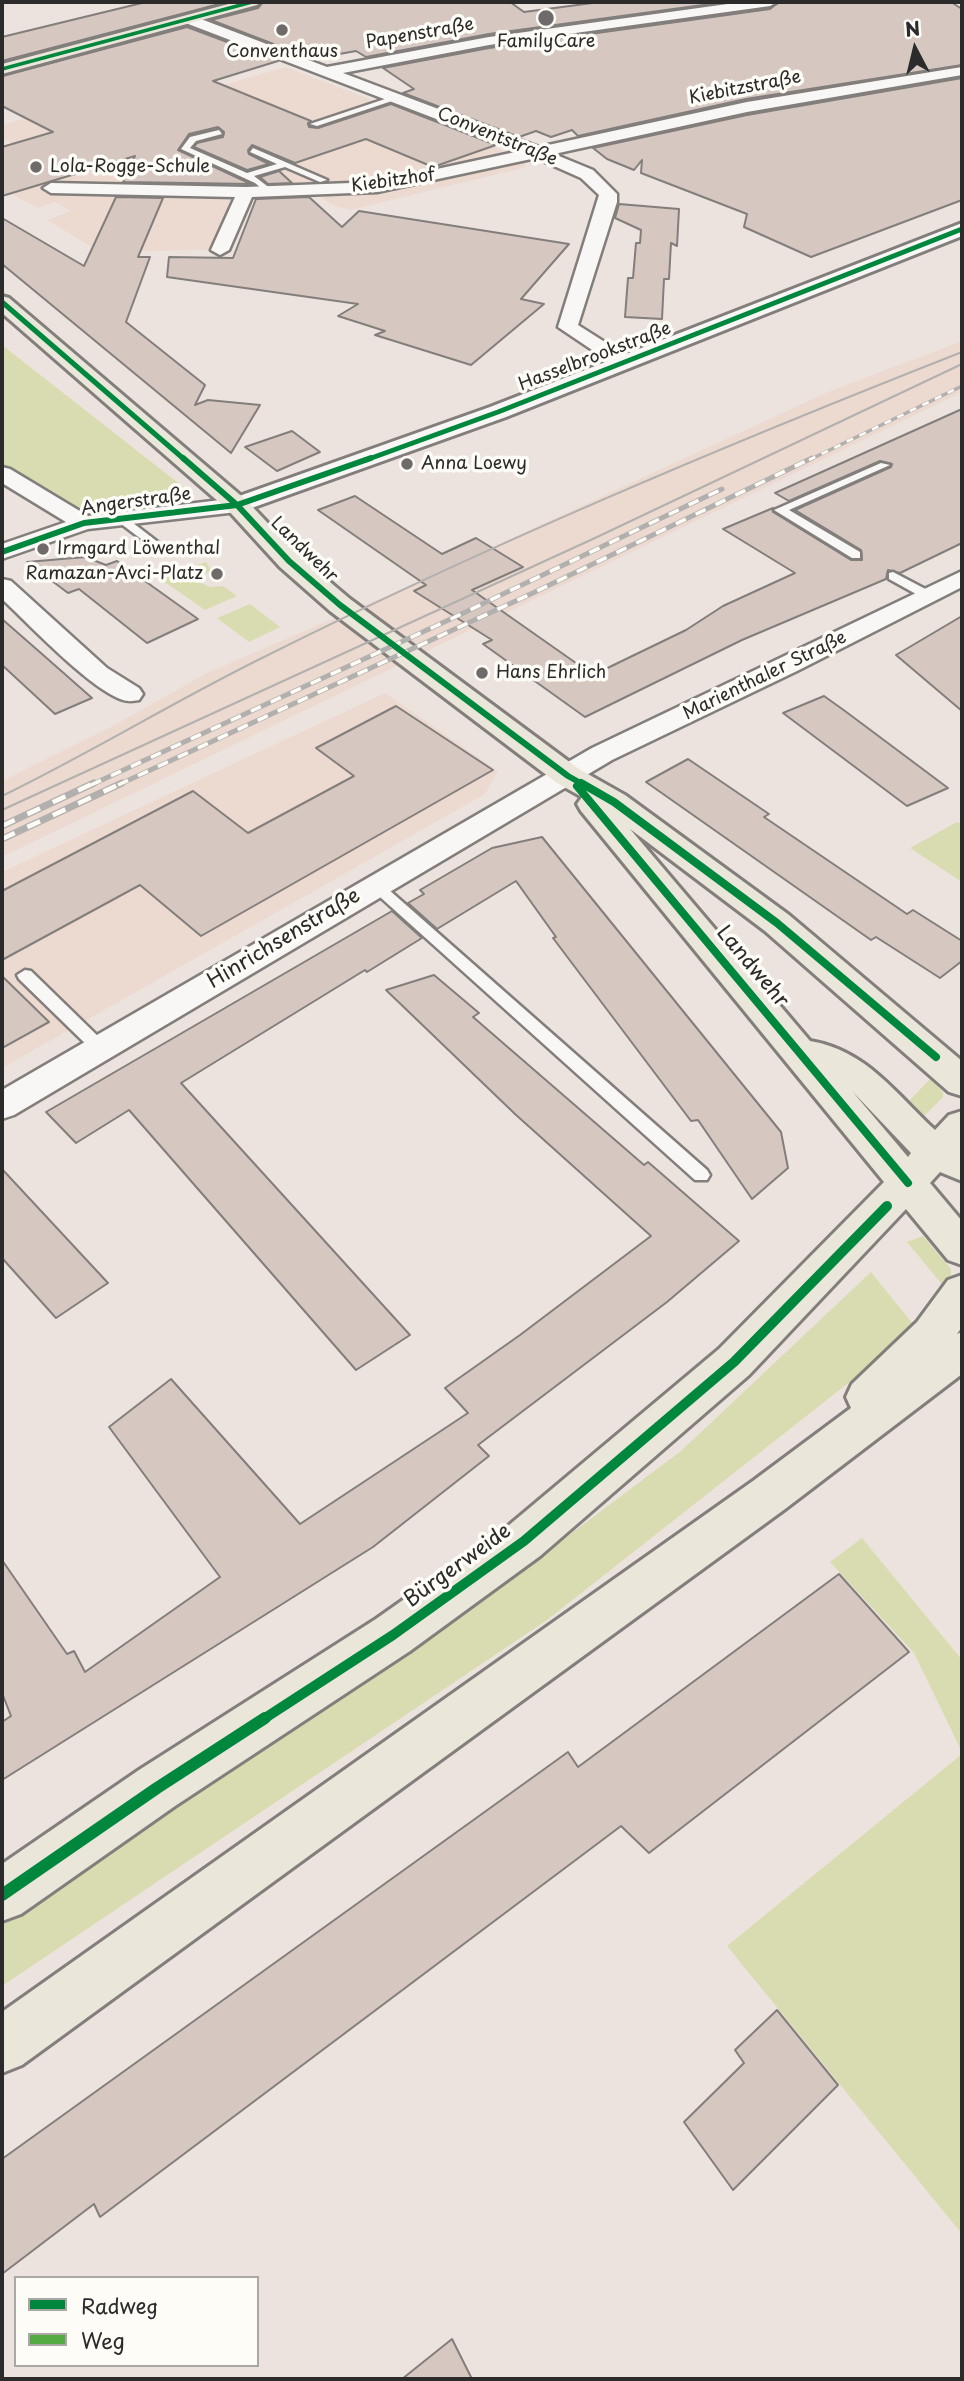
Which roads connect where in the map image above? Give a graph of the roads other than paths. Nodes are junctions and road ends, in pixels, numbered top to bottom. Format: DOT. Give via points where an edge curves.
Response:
graph roads {
  1 [pos="252,2"];
  2 [pos="770,2"];
  3 [pos="188,19"];
  4 [pos="2,69"];
  5 [pos="326,71"];
  6 [pos="962,71"];
  7 [pos="397,98"];
  8 [pos="314,124"];
  9 [pos="219,132"];
  10 [pos="253,150"];
  11 [pos="537,152"];
  12 [pos="285,164"];
  13 [pos="323,180"];
  14 [pos="247,184"];
  15 [pos="51,188"];
  16 [pos="962,229"];
  17 [pos="220,250"];
  18 [pos="2,302"];
  19 [pos="623,362"];
  20 [pos="885,465"];
  21 [pos="2,474"];
  22 [pos="237,505"];
  23 [pos="120,518"];
  24 [pos="84,523"];
  25 [pos="157,546"];
  26 [pos="2,552"];
  27 [pos="856,555"];
  28 [pos="893,576"];
  29 [pos="962,578"];
  30 [pos="2,586"];
  31 [pos="929,596"];
  32 [pos="130,694"];
  33 [pos="568,776"];
  34 [pos="375,885"];
  35 [pos="24,975"];
  36 [pos="100,1048"];
  37 [pos="799,1050"];
  38 [pos="936,1056"];
  39 [pos="962,1082"];
  40 [pos="962,1097"];
  41 [pos="2,1106"];
  42 [pos="962,1125"];
  43 [pos="949,1159"];
  44 [pos="701,1175"];
  45 [pos="906,1196"];
  46 [pos="962,1207"];
  47 [pos="962,1249"];
  48 [pos="962,1292"];
  49 [pos="962,1350"];
  50 [pos="769,1495"];
  51 [pos="2,1895"];
  52 [pos="2,2045"];
  1 -- 3 [label="main road"];
  2 -- 5 [label="street, Papenstraße" via="502,39"];
  3 -- 4 [label="main road"];
  3 -- 5 [label="street, Conventstraße"];
  5 -- 7 [label="street, Conventstraße"];
  6 -- 11 [label="street, Kiebitzstraße" via="747,107"];
  7 -- 8 [label="lane"];
  7 -- 11 [label="street, Conventstraße"];
  9 -- 14 [label="lane" via="193,139 185,149"];
  10 -- 12 [label="lane"];
  11 -- 14 [label="street, Kiebitzhof" via="377,187 268,191"];
  11 -- 19 [label="street, Conventstraße" via="587,174 608,194 568,324"];
  12 -- 13 [label="lane"];
  12 -- 14 [label="lane"];
  14 -- 15 [label="street, Kiebitzhof"];
  14 -- 17 [label="street"];
  16 -- 19 [label="street, Hasselbrookstraße"];
  18 -- 22 [label="main road, Landwehr"];
  19 -- 22 [label="street, Hasselbrookstraße" via="466,424"];
  20 -- 27 [label="lane" via="780,510"];
  21 -- 24 [label="street"];
  22 -- 23 [label="street, Angerstraße"];
  22 -- 33 [label="main road, Landwehr" via="289,561 340,605"];
  23 -- 24 [label="street, Angerstraße"];
  23 -- 25 [label="lane"];
  24 -- 26 [label="street, Angerstraße"];
  28 -- 31 [label="lane"];
  29 -- 31 [label="street, Marienthaler Straße"];
  30 -- 32 [label="street" via="98,673"];
  31 -- 33 [label="street, Marienthaler Straße" via="619,745"];
  33 -- 34 [label="street, Hinrichsenstraße"];
  33 -- 37 [label="main road, Landwehr"];
  33 -- 38 [label="main road, Landwehr" via="614,802 777,923"];
  34 -- 36 [label="street, Hinrichsenstraße"];
  34 -- 44 [label="lane"];
  35 -- 36 [label="lane"];
  36 -- 41 [label="street, Hinrichsenstraße"];
  37 -- 43 [label="main road" via="834,1061 870,1086 915,1136"];
  37 -- 45 [label="main road, Landwehr"];
  38 -- 39 [label="main road, Landwehr"];
  38 -- 40 [label="main road"];
  42 -- 43 [label="main road, Bürgerweide"];
  43 -- 45 [label="main road, Bürgerweide"];
  45 -- 46 [label="main road"];
  45 -- 47 [label="main road, Landwehr"];
  45 -- 51 [label="main road, Bürgerweide" via="734,1362 524,1541 393,1635"];
  48 -- 50 [label="main road" via="928,1337"];
  49 -- 50 [label="main road"];
  50 -- 52 [label="main road"];
}
